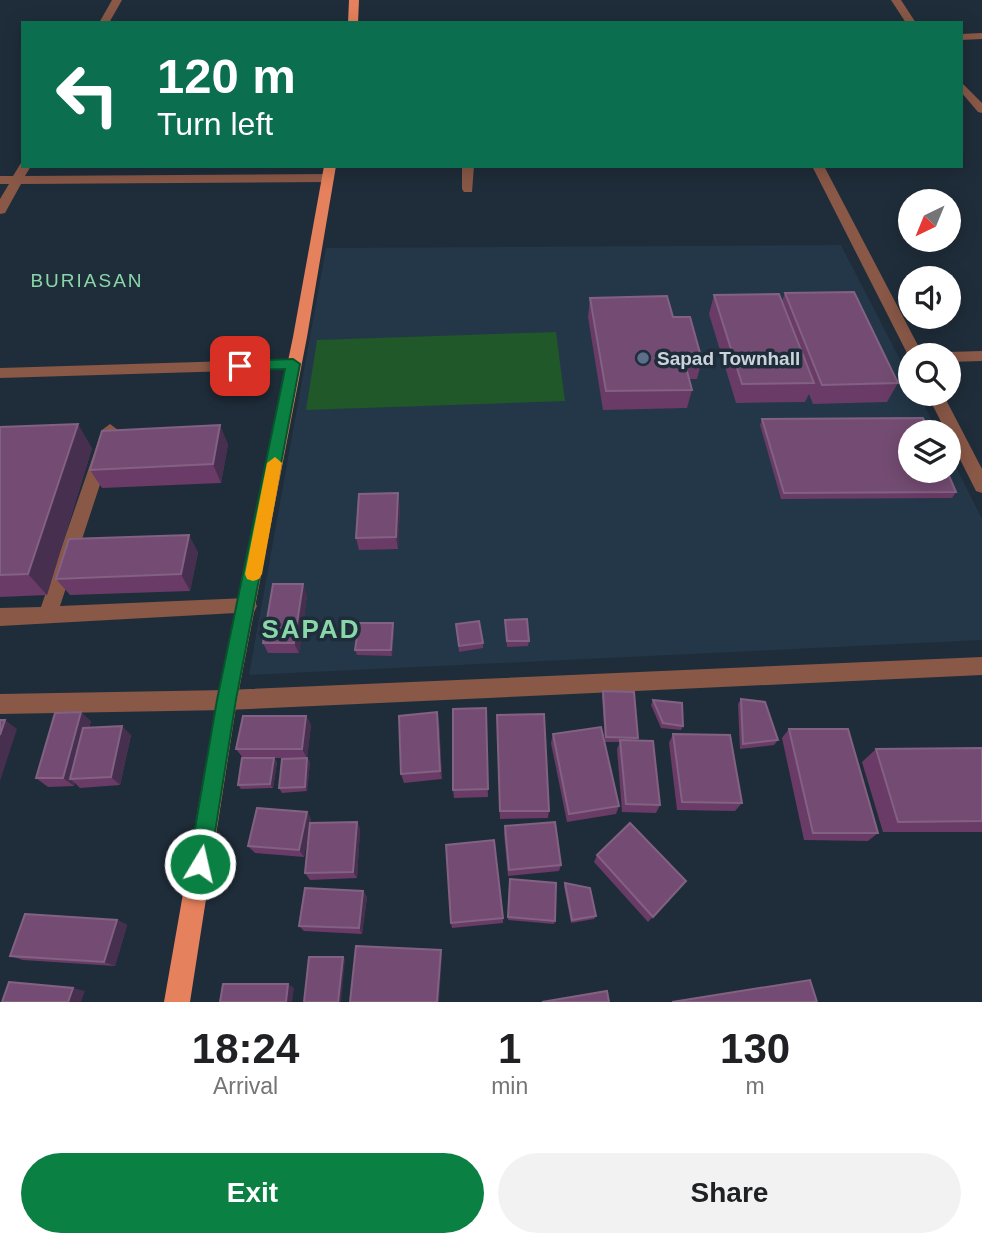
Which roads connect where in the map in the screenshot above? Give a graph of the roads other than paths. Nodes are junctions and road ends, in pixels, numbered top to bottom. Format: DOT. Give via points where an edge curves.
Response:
graph roads {
  1 [pos="117,0"];
  2 [pos="354,0"];
  3 [pos="896,0"];
  4 [pos="105,21"];
  5 [pos="353,21"];
  6 [pos="910,21"];
  7 [pos="982,36"];
  8 [pos="963,37"];
  9 [pos="963,87"];
  10 [pos="982,110"];
  11 [pos="24,168"];
  12 [pos="468,168"];
  13 [pos="819,168"];
  14 [pos="329,172"];
  15 [pos="0,180"];
  16 [pos="17,180"];
  17 [pos="468,189"];
  18 [pos="0,210"];
  19 [pos="910,343"];
  20 [pos="982,356"];
  21 [pos="961,357"];
  22 [pos="293,364"];
  23 [pos="0,373"];
  24 [pos="941,406"];
  25 [pos="110,429"];
  26 [pos="982,486"];
  27 [pos="247,606"];
  28 [pos="47,616"];
  29 [pos="0,617"];
  30 [pos="982,666"];
  31 [pos="227,700"];
  32 [pos="0,704"];
  33 [pos="177,1002"];
  1 -- 4 [label="street"];
  2 -- 5 [label="main road"];
  3 -- 6 [label="street"];
  7 -- 8 [label="street"];
  9 -- 10 [label="street"];
  11 -- 16 [label="street"];
  12 -- 17 [label="street"];
  13 -- 19 [label="street"];
  14 -- 16 [label="street"];
  14 -- 22 [label="main road"];
  15 -- 16 [label="street"];
  16 -- 18 [label="street"];
  20 -- 21 [label="street"];
  22 -- 23 [label="street"];
  22 -- 27 [label="main road"];
  24 -- 26 [label="street"];
  25 -- 28 [label="street"];
  27 -- 28 [label="street"];
  27 -- 31 [label="main road"];
  28 -- 29 [label="street"];
  30 -- 31 [label="street"];
  31 -- 32 [label="street"];
  31 -- 33 [label="main road"];
}
